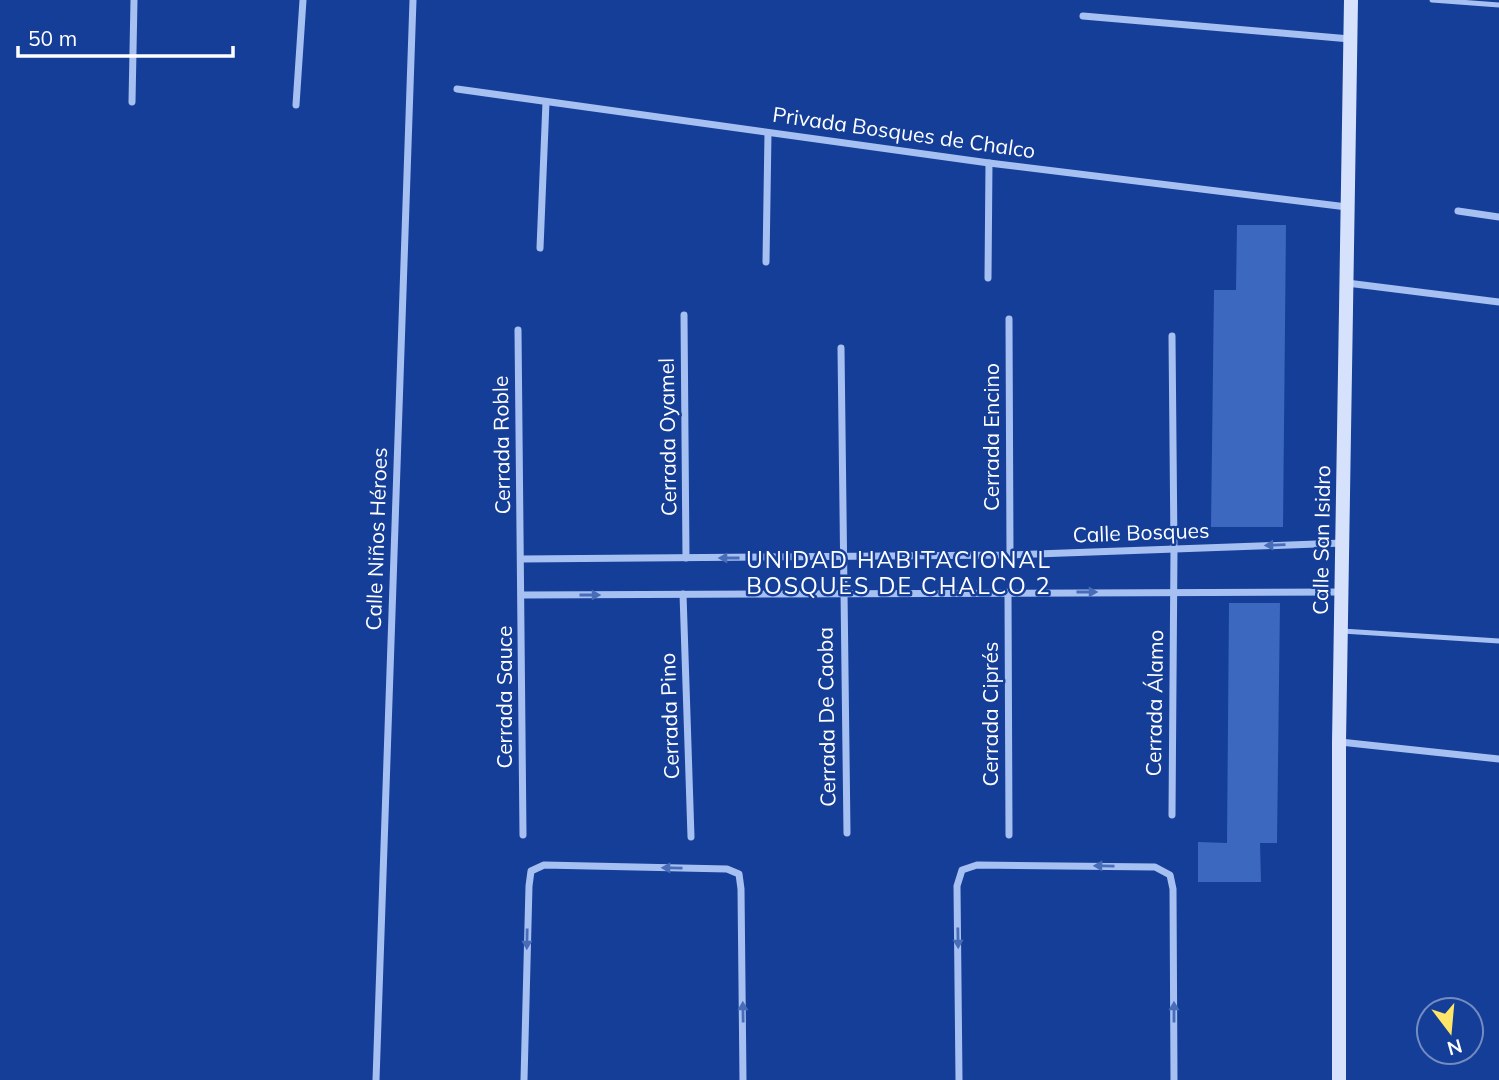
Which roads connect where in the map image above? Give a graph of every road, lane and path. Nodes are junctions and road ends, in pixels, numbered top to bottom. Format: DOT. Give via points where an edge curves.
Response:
graph roads {
  1 [pos="134,0"];
  2 [pos="303,0"];
  3 [pos="413,0"];
  4 [pos="1351,0"];
  5 [pos="1432,0"];
  6 [pos="1499,5"];
  7 [pos="1083,16"];
  8 [pos="1350,39"];
  9 [pos="457,89"];
  10 [pos="132,102"];
  11 [pos="546,102"];
  12 [pos="296,106"];
  13 [pos="768,133"];
  14 [pos="989,163"];
  15 [pos="1347,207"];
  16 [pos="1458,211"];
  17 [pos="1499,217"];
  18 [pos="540,248"];
  19 [pos="766,262"];
  20 [pos="988,278"];
  21 [pos="1346,283"];
  22 [pos="1499,302"];
  23 [pos="684,315"];
  24 [pos="1009,318"];
  25 [pos="518,330"];
  26 [pos="1172,336"];
  27 [pos="841,348"];
  28 [pos="1343,543"];
  29 [pos="1174,549"];
  30 [pos="1010,555"];
  31 [pos="687,558"];
  32 [pos="843,558"];
  33 [pos="521,559"];
  34 [pos="1174,591"];
  35 [pos="1008,592"];
  36 [pos="1343,592"];
  37 [pos="683,594"];
  38 [pos="843,594"];
  39 [pos="522,595"];
  40 [pos="1342,631"];
  41 [pos="1499,641"];
  42 [pos="1339,742"];
  43 [pos="1499,760"];
  44 [pos="1172,815"];
  45 [pos="847,833"];
  46 [pos="523,835"];
  47 [pos="1009,835"];
  48 [pos="691,837"];
  49 [pos="376,1080"];
  50 [pos="524,1080"];
  51 [pos="743,1080"];
  52 [pos="959,1080"];
  53 [pos="1174,1080"];
  54 [pos="1339,1080"];
  1 -- 10 [label="street"];
  2 -- 12 [label="street"];
  3 -- 49 [label="street, Calle Niños Héroes"];
  4 -- 8 [label="main road, Calle San Isidro"];
  5 -- 6 [label="lane"];
  7 -- 8 [label="street"];
  8 -- 15 [label="main road, Calle San Isidro"];
  9 -- 11 [label="street, Privada Bosques de Chalco"];
  11 -- 13 [label="street, Privada Bosques de Chalco"];
  11 -- 18 [label="street"];
  13 -- 14 [label="street, Privada Bosques de Chalco"];
  13 -- 19 [label="street"];
  14 -- 15 [label="street, Privada Bosques de Chalco"];
  14 -- 20 [label="street"];
  15 -- 21 [label="main road, Calle San Isidro"];
  16 -- 17 [label="street"];
  21 -- 22 [label="street"];
  21 -- 28 [label="main road, Calle San Isidro"];
  23 -- 31 [label="street, Cerrada Oyamel"];
  24 -- 30 [label="street, Cerrada Encino"];
  25 -- 33 [label="street, Cerrada Roble"];
  26 -- 29 [label="street, Cerrada Álamo"];
  27 -- 32 [label="street, Cerrada De Caoba"];
  28 -- 29 [label="street, Calle Bosques, one-way"];
  28 -- 36 [label="main road, Calle San Isidro"];
  29 -- 30 [label="street, Calle Bosques"];
  29 -- 34 [label="street, Cerrada Álamo"];
  30 -- 32 [label="street, Calle Bosques"];
  32 -- 31 [label="street, Calle Bosques, one-way"];
  31 -- 33 [label="street, Calle Bosques"];
  32 -- 38 [label="street, Cerrada De Caoba"];
  33 -- 39 [label="street, Cerrada Sauce"];
  35 -- 34 [label="street, one-way"];
  34 -- 36 [label="street"];
  34 -- 44 [label="street, Cerrada Álamo"];
  35 -- 38 [label="street"];
  35 -- 47 [label="street, Cerrada Ciprés"];
  36 -- 40 [label="main road, Calle San Isidro"];
  37 -- 38 [label="street"];
  39 -- 37 [label="street, one-way"];
  37 -- 48 [label="street, Cerrada Pino"];
  38 -- 45 [label="street, Cerrada De Caoba"];
  39 -- 46 [label="street, Cerrada Sauce"];
  40 -- 41 [label="lane"];
  40 -- 42 [label="main road, Calle San Isidro"];
  42 -- 43 [label="street"];
  42 -- 54 [label="main road, Calle San Isidro"];
  51 -- 50 [label="street, one-way" via="739,874 727,869 544,865 531,871 529,886"];
  53 -- 52 [label="street, one-way" via="1170,875 1155,867 977,865 962,870 957,886"];
}
